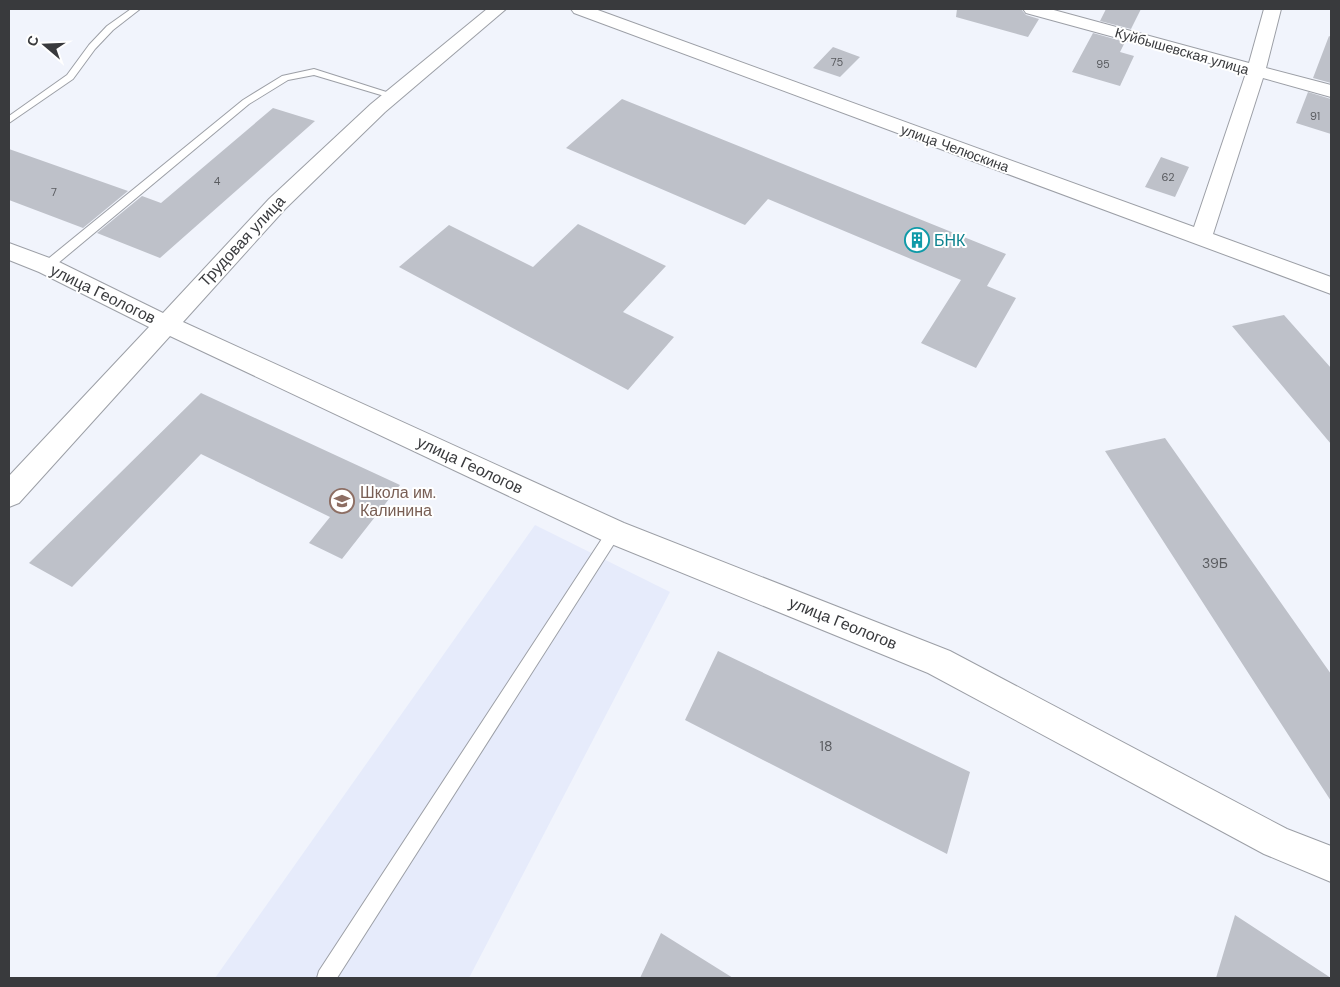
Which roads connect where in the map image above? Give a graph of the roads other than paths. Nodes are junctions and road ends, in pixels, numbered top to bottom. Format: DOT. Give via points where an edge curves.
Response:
graph roads {
  1 [pos="136,9"];
  2 [pos="497,9"];
  3 [pos="580,9"];
  4 [pos="1032,9"];
  5 [pos="1273,9"];
  6 [pos="1256,71"];
  7 [pos="1331,91"];
  8 [pos="394,96"];
  9 [pos="9,120"];
  10 [pos="1201,239"];
  11 [pos="9,251"];
  12 [pos="47,266"];
  13 [pos="1331,286"];
  14 [pos="165,324"];
  15 [pos="9,495"];
  16 [pos="614,532"];
  17 [pos="1331,864"];
  18 [pos="326,978"];
  1 -- 9 [label="lane" via="110,28 70,77"];
  2 -- 8 [label="street, Трудовая улица"];
  3 -- 10 [label="street, улица Челюскина"];
  4 -- 6 [label="street, Куйбышевская улица"];
  5 -- 6 [label="street"];
  6 -- 7 [label="street, Куйбышевская улица"];
  6 -- 10 [label="street"];
  8 -- 12 [label="lane" via="314,72 285,78 246,102"];
  8 -- 14 [label="street, Трудовая улица" via="277,204"];
  10 -- 13 [label="street, улица Челюскина"];
  11 -- 12 [label="street, улица Геологов"];
  12 -- 14 [label="street, улица Геологов"];
  14 -- 15 [label="street, Трудовая улица"];
  14 -- 16 [label="street, улица Геологов"];
  16 -- 17 [label="street, улица Геологов" via="940,662 1276,842"];
  16 -- 18 [label="lane"];
}
